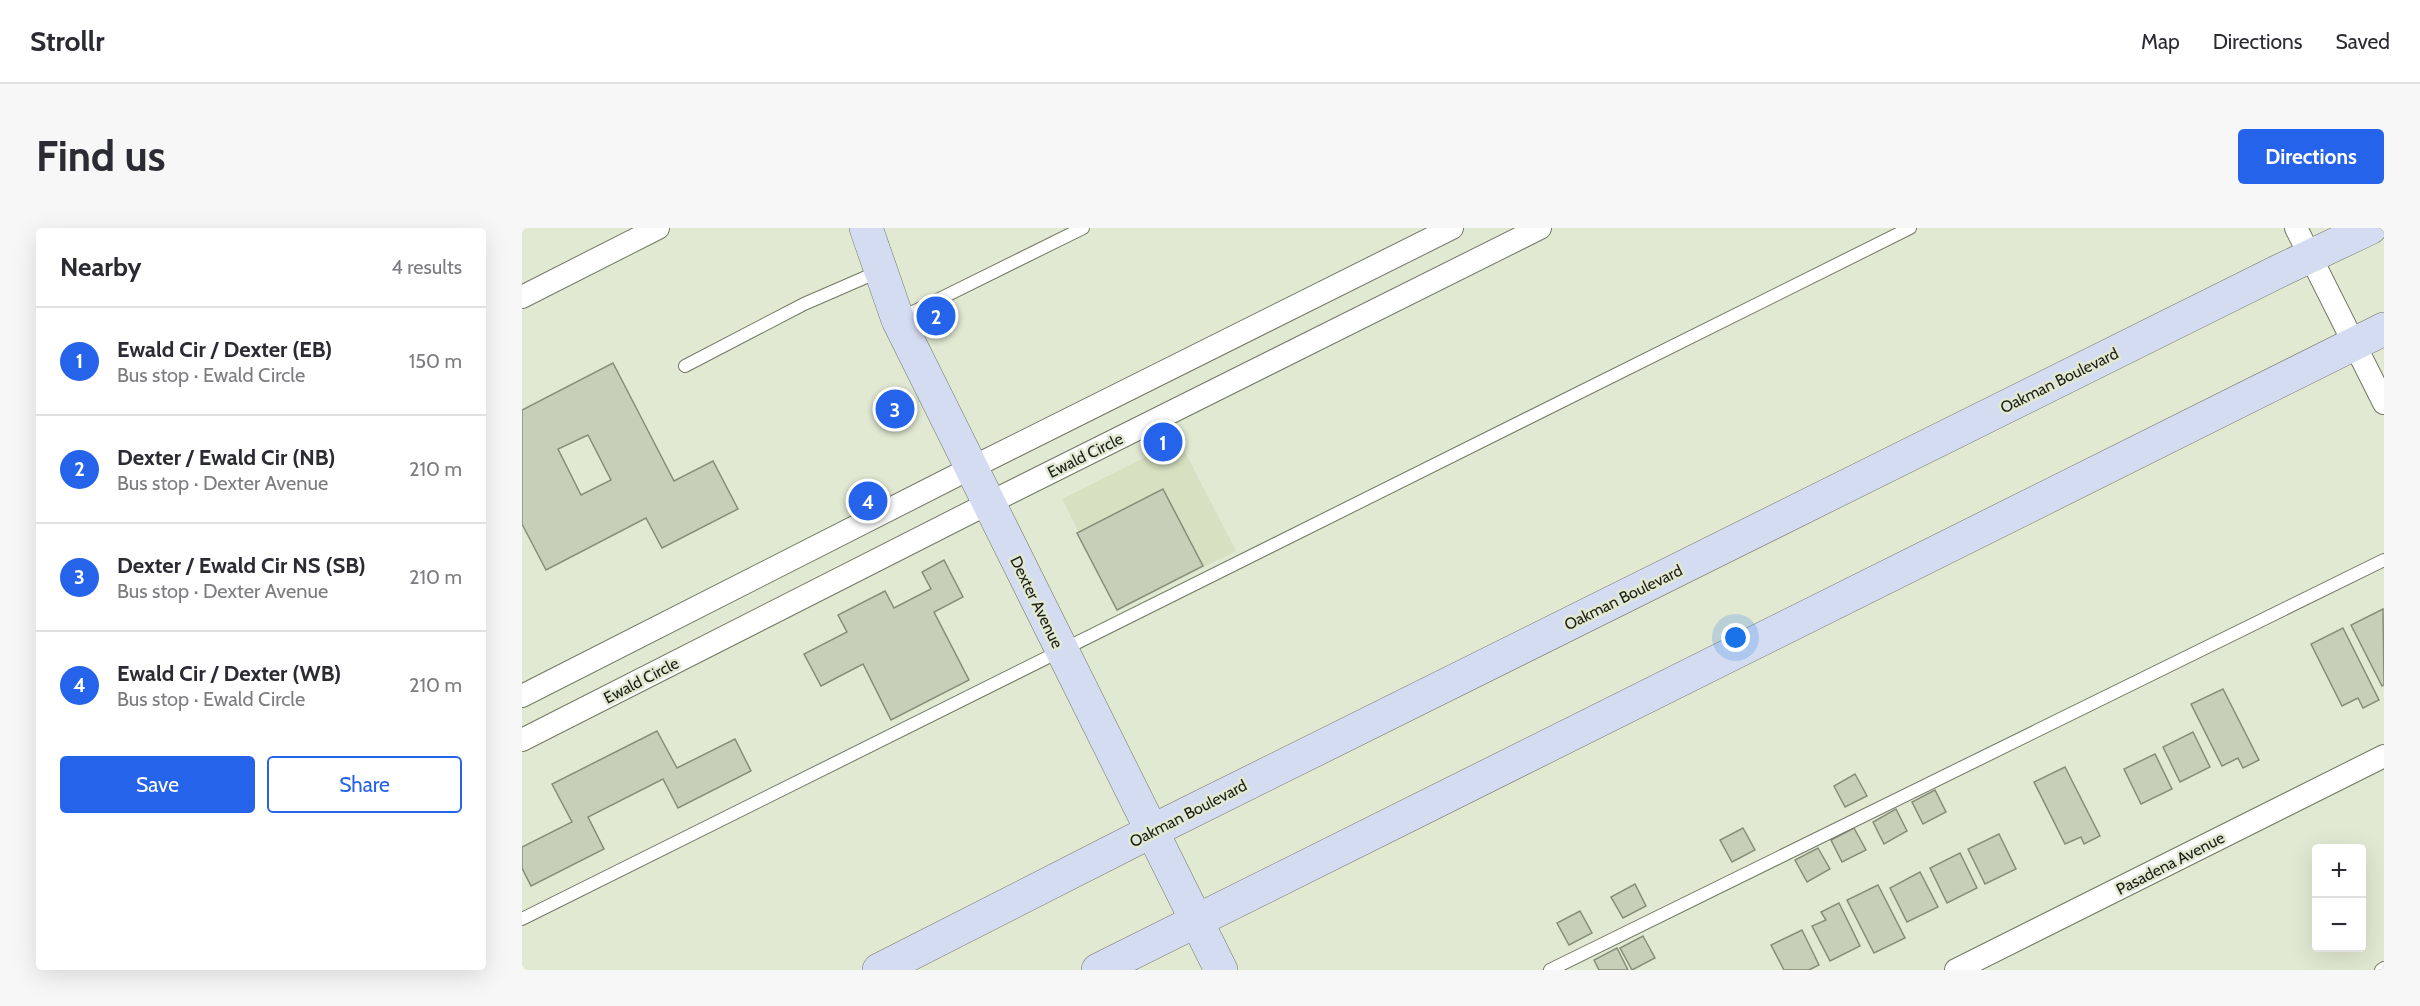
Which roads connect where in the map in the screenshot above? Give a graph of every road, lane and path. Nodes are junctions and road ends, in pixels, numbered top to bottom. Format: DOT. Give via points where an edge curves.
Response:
graph roads {
  1 [pos="657,228"];
  2 [pos="866,228"];
  3 [pos="1083,228"];
  4 [pos="1452,228"];
  5 [pos="1540,228"];
  6 [pos="1910,228"];
  7 [pos="2370,228"];
  8 [pos="2304,242"];
  9 [pos="881,270"];
  10 [pos="522,297"];
  11 [pos="898,320"];
  12 [pos="2384,328"];
  13 [pos="2355,344"];
  14 [pos="685,366"];
  15 [pos="2384,403"];
  16 [pos="971,468"];
  17 [pos="988,503"];
  18 [pos="2384,560"];
  19 [pos="741,585"];
  20 [pos="759,620"];
  21 [pos="1061,651"];
  22 [pos="522,696"];
  23 [pos="522,740"];
  24 [pos="2384,756"];
  25 [pos="1152,831"];
  26 [pos="522,919"];
  27 [pos="1196,920"];
  28 [pos="879,970"];
  29 [pos="1098,970"];
  30 [pos="1221,970"];
  31 [pos="1550,970"];
  32 [pos="1956,970"];
  1 -- 10 [label="street"];
  2 -- 9 [label="street, Dexter Avenue"];
  3 -- 11 [label="lane"];
  4 -- 16 [label="street"];
  5 -- 17 [label="street, Ewald Circle"];
  6 -- 21 [label="lane"];
  7 -- 8 [label="street, Oakman Boulevard"];
  8 -- 13 [label="street"];
  8 -- 25 [label="street, Oakman Boulevard"];
  9 -- 11 [label="street, Dexter Avenue"];
  9 -- 14 [label="lane" via="817,298"];
  11 -- 16 [label="street, Dexter Avenue"];
  12 -- 13 [label="street"];
  13 -- 15 [label="street"];
  13 -- 27 [label="street"];
  16 -- 17 [label="street, Dexter Avenue"];
  16 -- 19 [label="street"];
  17 -- 20 [label="street, Ewald Circle"];
  17 -- 21 [label="street, Dexter Avenue"];
  18 -- 31 [label="lane"];
  19 -- 20 [label="street"];
  19 -- 22 [label="street"];
  20 -- 23 [label="street, Ewald Circle"];
  21 -- 25 [label="street, Dexter Avenue"];
  21 -- 26 [label="lane"];
  24 -- 32 [label="street, Pasadena Avenue"];
  25 -- 27 [label="street, Dexter Avenue"];
  25 -- 28 [label="street, Oakman Boulevard"];
  27 -- 29 [label="street"];
  27 -- 30 [label="street, Dexter Avenue"];
}
